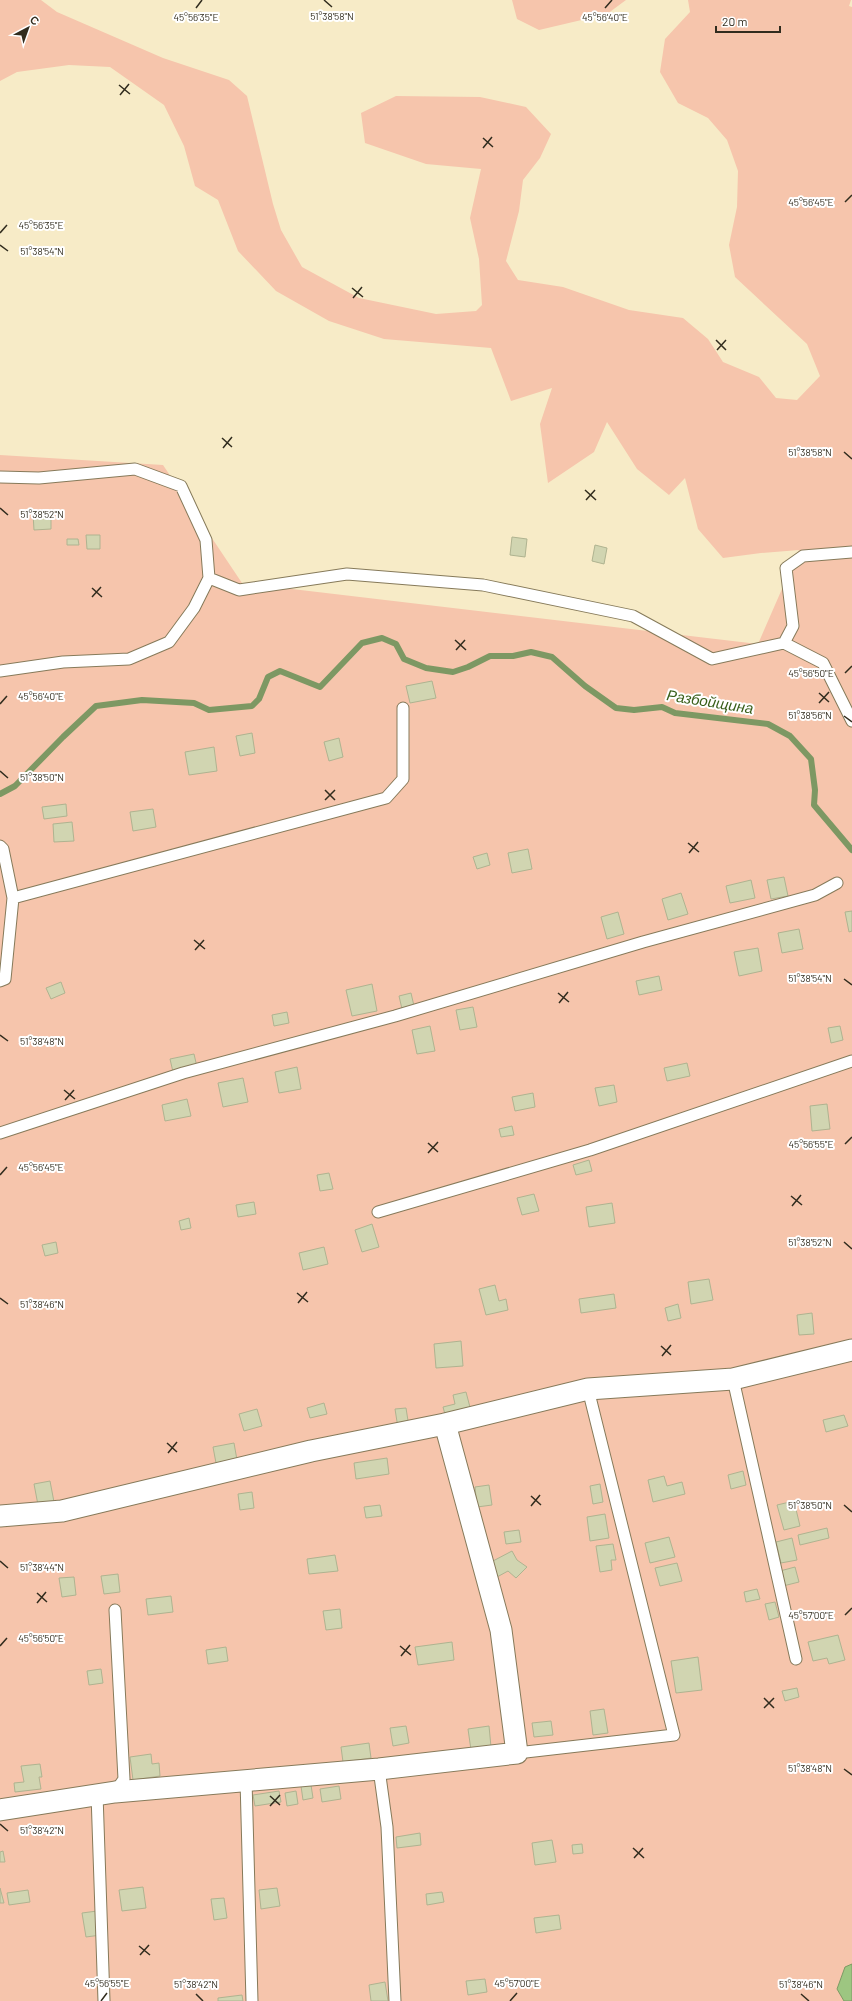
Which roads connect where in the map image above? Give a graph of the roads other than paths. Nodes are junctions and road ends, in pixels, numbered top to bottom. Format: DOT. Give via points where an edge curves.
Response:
graph roads {
  1 [pos="0,477"];
  2 [pos="852,552"];
  3 [pos="209,578"];
  4 [pos="784,643"];
  5 [pos="0,671"];
  6 [pos="403,708"];
  7 [pos="852,721"];
  8 [pos="0,846"];
  9 [pos="837,883"];
  10 [pos="13,898"];
  11 [pos="0,981"];
  12 [pos="852,1061"];
  13 [pos="0,1133"];
  14 [pos="378,1212"];
  15 [pos="852,1350"];
  16 [pos="733,1378"];
  17 [pos="588,1389"];
  18 [pos="445,1424"];
  19 [pos="0,1516"];
  20 [pos="115,1610"];
  21 [pos="796,1659"];
  22 [pos="518,1753"];
  23 [pos="379,1769"];
  24 [pos="246,1780"];
  25 [pos="106,1793"];
  26 [pos="0,1810"];
  27 [pos="104,2001"];
  28 [pos="252,2001"];
  29 [pos="395,2001"];
  1 -- 3 [label="lane" via="39,478 135,469 181,486 206,540"];
  2 -- 4 [label="lane" via="803,556 786,568 793,626"];
  3 -- 4 [label="lane" via="240,590 347,574 483,584 633,616 712,659"];
  3 -- 5 [label="lane" via="194,608 169,642 129,659 63,662"];
  4 -- 7 [label="lane" via="823,662"];
  6 -- 10 [label="lane" via="403,779 386,798"];
  8 -- 10 [label="lane" via="3,849"];
  9 -- 13 [label="lane" via="815,895 643,942 395,1016 183,1073"];
  10 -- 11 [label="lane" via="5,979"];
  12 -- 14 [label="lane" via="590,1150"];
  15 -- 16 [label="street"];
  16 -- 17 [label="street"];
  16 -- 21 [label="lane"];
  17 -- 18 [label="street"];
  17 -- 22 [label="lane" via="674,1735"];
  18 -- 19 [label="street" via="311,1451 62,1511"];
  18 -- 22 [label="street" via="501,1630"];
  20 -- 25 [label="lane" via="124,1779"];
  22 -- 23 [label="street"];
  23 -- 24 [label="street"];
  23 -- 29 [label="lane" via="387,1827"];
  24 -- 25 [label="street"];
  24 -- 28 [label="lane"];
  25 -- 26 [label="street"];
  25 -- 27 [label="lane"];
}
